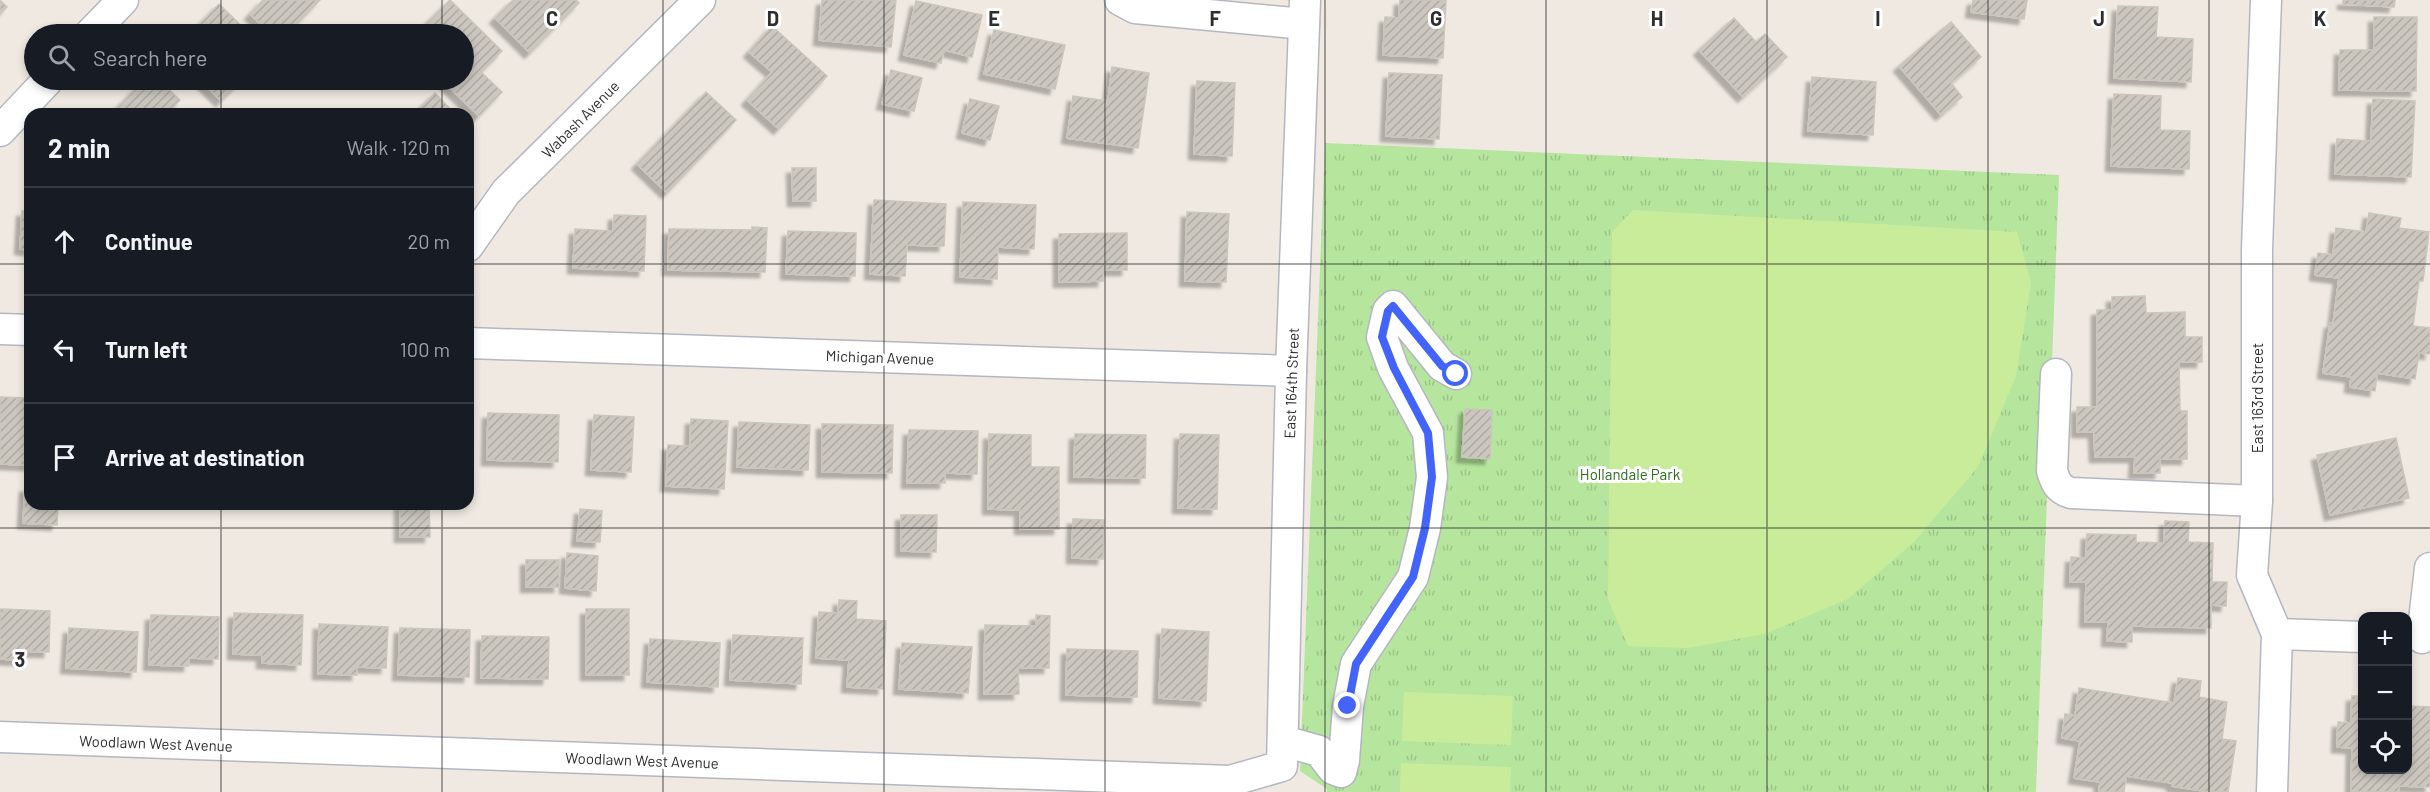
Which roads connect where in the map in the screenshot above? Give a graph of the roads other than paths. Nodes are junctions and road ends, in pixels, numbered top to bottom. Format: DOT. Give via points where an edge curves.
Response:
graph roads {
  1 [pos="123,0"];
  2 [pos="700,0"];
  3 [pos="1120,0"];
  4 [pos="2266,0"];
  5 [pos="1304,12"];
  6 [pos="100,24"];
  7 [pos="39,90"];
  8 [pos="0,131"];
  9 [pos="474,237"];
  10 [pos="0,329"];
  11 [pos="24,330"];
  12 [pos="474,343"];
  13 [pos="1291,371"];
  14 [pos="1456,374"];
  15 [pos="2056,374"];
  16 [pos="2257,501"];
  17 [pos="2430,568"];
  18 [pos="2277,634"];
  19 [pos="2358,637"];
  20 [pos="2420,638"];
  21 [pos="0,737"];
  22 [pos="1283,754"];
  23 [pos="2272,792"];
  1 -- 6 [label="street"];
  2 -- 9 [label="street, Wabash Avenue" via="506,192"];
  3 -- 5 [label="street" via="1135,8"];
  4 -- 16 [label="street, East 163rd Street" via="2257,249"];
  5 -- 13 [label="street, East 164th Street"];
  7 -- 8 [label="street"];
  10 -- 11 [label="street"];
  12 -- 13 [label="street, Michigan Avenue"];
  13 -- 22 [label="street, East 164th Street"];
  14 -- 22 [label="street" via="1442,366 1393,306 1388,311 1382,337 1428,433 1432,477 1423,538 1413,577 1356,664 1341,772 1333,770 1319,751"];
  15 -- 16 [label="street" via="2052,471 2061,490 2070,494"];
  16 -- 18 [label="street, East 163rd Street" via="2252,575"];
  17 -- 20 [label="street"];
  18 -- 19 [label="street"];
  18 -- 23 [label="street, East 163rd Street"];
  21 -- 22 [label="street, Woodlawn West Avenue" via="1230,781"];
}
